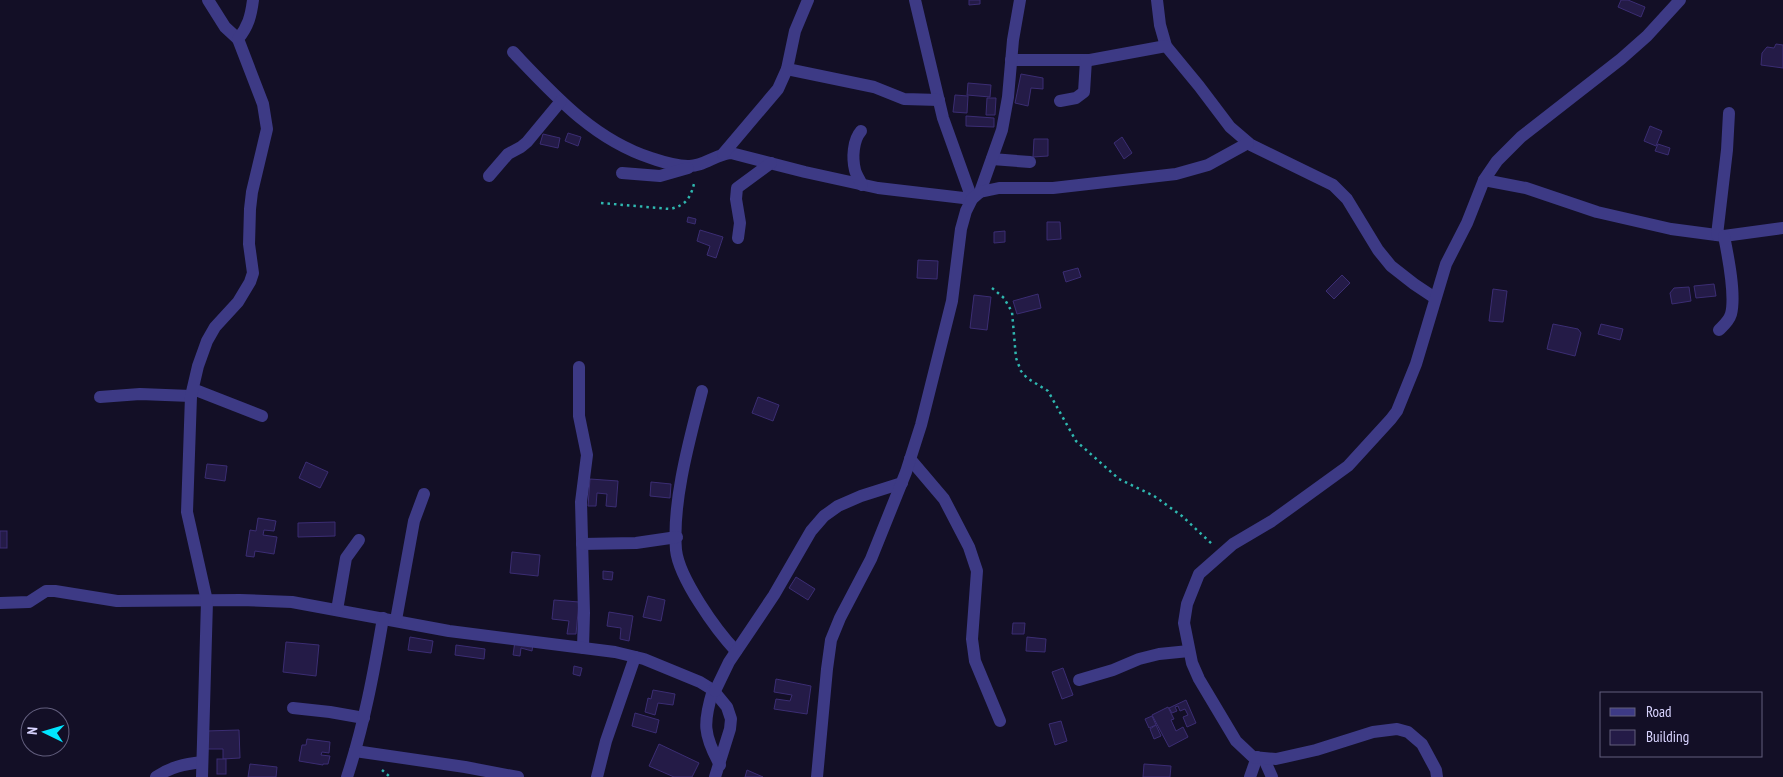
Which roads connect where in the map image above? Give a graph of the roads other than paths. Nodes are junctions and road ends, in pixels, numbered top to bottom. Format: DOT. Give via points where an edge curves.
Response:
graph roads {
  1 [pos="208,0"];
  2 [pos="253,0"];
  3 [pos="808,0"];
  4 [pos="915,0"];
  5 [pos="1020,0"];
  6 [pos="1157,0"];
  7 [pos="1680,0"];
  8 [pos="238,39"];
  9 [pos="1166,46"];
  10 [pos="513,52"];
  11 [pos="1011,60"];
  12 [pos="1086,60"];
  13 [pos="787,69"];
  14 [pos="939,100"];
  15 [pos="561,101"];
  16 [pos="1060,101"];
  17 [pos="1729,113"];
  18 [pos="861,131"];
  19 [pos="1248,142"];
  20 [pos="723,154"];
  21 [pos="992,159"];
  22 [pos="1030,162"];
  23 [pos="771,163"];
  24 [pos="695,165"];
  25 [pos="622,173"];
  26 [pos="489,176"];
  27 [pos="1484,180"];
  28 [pos="862,185"];
  29 [pos="976,195"];
  30 [pos="1783,228"];
  31 [pos="1721,235"];
  32 [pos="738,238"];
  33 [pos="1435,298"];
  34 [pos="1719,330"];
  35 [pos="579,367"];
  36 [pos="702,391"];
  37 [pos="192,392"];
  38 [pos="100,397"];
  39 [pos="262,416"];
  40 [pos="910,459"];
  41 [pos="902,484"];
  42 [pos="424,494"];
  43 [pos="677,537"];
  44 [pos="359,540"];
  45 [pos="582,544"];
  46 [pos="207,600"];
  47 [pos="0,603"];
  48 [pos="338,610"];
  49 [pos="383,618"];
  50 [pos="396,620"];
  51 [pos="583,648"];
  52 [pos="736,651"];
  53 [pos="1189,651"];
  54 [pos="635,657"];
  55 [pos="1079,680"];
  56 [pos="714,691"];
  57 [pos="293,708"];
  58 [pos="364,718"];
  59 [pos="1000,721"];
  60 [pos="355,751"];
  61 [pos="1261,758"];
  62 [pos="202,762"];
  63 [pos="718,771"];
  64 [pos="156,777"];
  65 [pos="202,777"];
  66 [pos="347,777"];
  67 [pos="518,777"];
  68 [pos="597,777"];
  69 [pos="817,777"];
  70 [pos="1250,777"];
  71 [pos="1272,777"];
  72 [pos="1437,777"];
  1 -- 8 [label="street" via="225,27"];
  2 -- 8 [label="street" via="252,14"];
  3 -- 13 [label="street" via="795,31"];
  4 -- 14 [label="street"];
  5 -- 11 [label="street"];
  6 -- 9 [label="street"];
  7 -- 27 [label="street" via="1647,36 1521,137 1497,161"];
  8 -- 37 [label="street" via="263,104 267,129 250,208 253,273 238,302 207,341"];
  9 -- 12 [label="street"];
  9 -- 19 [label="street" via="1230,127"];
  10 -- 15 [label="street"];
  11 -- 12 [label="street"];
  11 -- 21 [label="street" via="1002,130"];
  12 -- 16 [label="street" via="1084,92 1076,98"];
  13 -- 14 [label="street" via="840,79 904,99"];
  13 -- 20 [label="street" via="772,97"];
  14 -- 29 [label="street" via="943,118"];
  15 -- 24 [label="street" via="590,126 638,154 667,163"];
  15 -- 26 [label="street" via="527,142 508,154"];
  17 -- 31 [label="street"];
  18 -- 28 [label="street" via="856,137 854,152 855,170"];
  19 -- 29 [label="street" via="1208,165 1176,174 1054,188 999,188"];
  19 -- 33 [label="street" via="1333,185 1347,199 1391,266"];
  20 -- 23 [label="street"];
  20 -- 24 [label="street"];
  21 -- 22 [label="street"];
  21 -- 29 [label="street"];
  23 -- 28 [label="street"];
  23 -- 32 [label="street" via="737,188"];
  24 -- 25 [label="street" via="660,176"];
  27 -- 31 [label="street" via="1526,188 1597,212 1671,229"];
  27 -- 33 [label="street" via="1446,264"];
  28 -- 29 [label="street"];
  29 -- 40 [label="street" via="966,211 961,229 952,301"];
  30 -- 31 [label="street"];
  31 -- 34 [label="street" via="1728,256 1732,299 1729,320"];
  33 -- 53 [label="street" via="1416,364 1391,419 1348,466 1272,521 1233,544 1199,574 1186,604 1184,623"];
  35 -- 45 [label="street" via="579,416 587,455 581,502"];
  36 -- 43 [label="street" via="680,488"];
  37 -- 38 [label="street"];
  37 -- 39 [label="street"];
  37 -- 46 [label="street" via="187,512"];
  40 -- 41 [label="street"];
  40 -- 59 [label="street" via="944,499 969,547 977,571 972,639 975,661"];
  41 -- 52 [label="street" via="861,496 824,516 811,531 774,595"];
  41 -- 69 [label="street" via="871,559 831,640"];
  42 -- 50 [label="street" via="414,521"];
  43 -- 45 [label="street" via="636,543"];
  43 -- 52 [label="street" via="676,551 691,590"];
  44 -- 48 [label="street" via="346,558"];
  45 -- 51 [label="street"];
  46 -- 47 [label="street" via="118,601 46,591 29,602"];
  46 -- 48 [label="street" via="292,602"];
  46 -- 62 [label="street"];
  48 -- 49 [label="street"];
  49 -- 50 [label="street"];
  49 -- 58 [label="street"];
  50 -- 51 [label="street"];
  51 -- 54 [label="street"];
  52 -- 56 [label="street"];
  53 -- 55 [label="street" via="1139,659"];
  53 -- 61 [label="street" via="1199,679 1236,741 1253,757"];
  54 -- 56 [label="street" via="678,672"];
  54 -- 68 [label="street"];
  56 -- 63 [label="street" via="705,728"];
  56 -- 63 [label="street" via="727,707 731,719"];
  57 -- 58 [label="street"];
  58 -- 60 [label="street"];
  60 -- 66 [label="street"];
  60 -- 67 [label="street"];
  61 -- 70 [label="street"];
  61 -- 71 [label="street"];
  61 -- 72 [label="street" via="1276,759 1397,729 1408,732 1422,744"];
  62 -- 64 [label="street" via="181,765"];
  62 -- 65 [label="street"];
}
